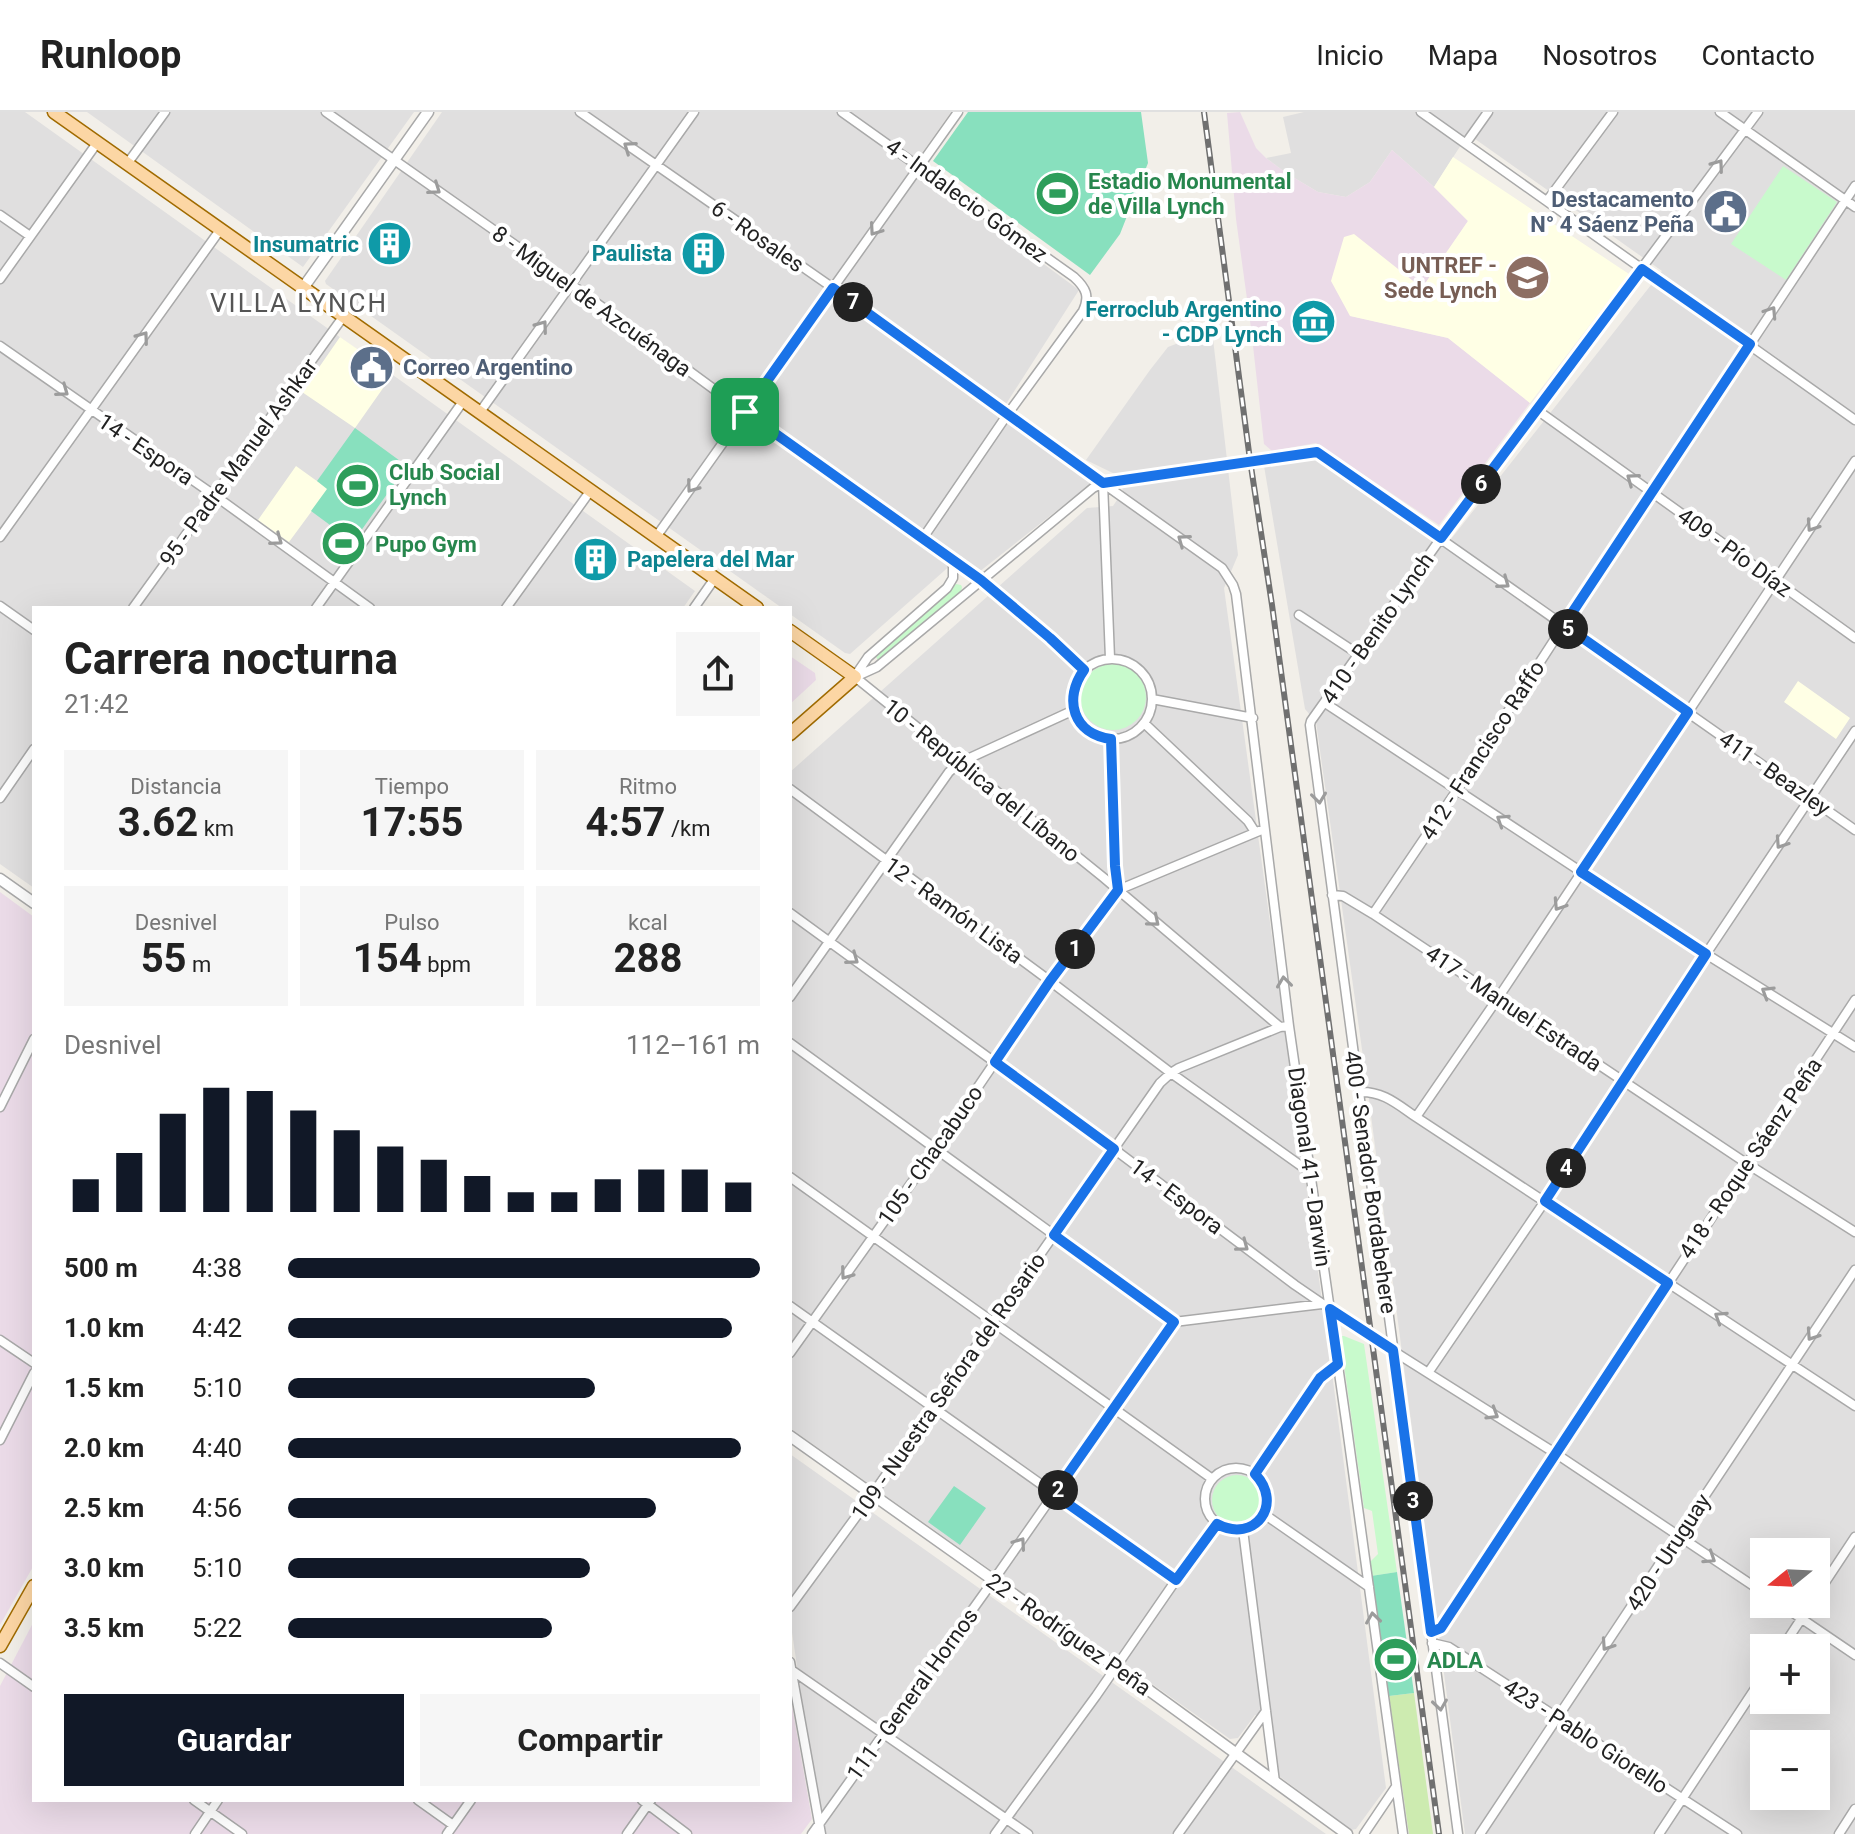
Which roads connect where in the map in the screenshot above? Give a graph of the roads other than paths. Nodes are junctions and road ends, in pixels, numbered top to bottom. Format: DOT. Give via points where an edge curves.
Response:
graph roads {
  1 [pos="54,112"];
  2 [pos="165,112"];
  3 [pos="326,112"];
  4 [pos="428,112"];
  5 [pos="580,112"];
  6 [pos="694,112"];
  7 [pos="842,112"];
  8 [pos="958,112"];
  9 [pos="1421,112"];
  10 [pos="1488,112"];
  11 [pos="1613,112"];
  12 [pos="1720,112"];
  13 [pos="1758,112"];
  14 [pos="1745,129"];
  15 [pos="97,143"];
  16 [pos="1466,143"];
  17 [pos="393,160"];
  18 [pos="127,164"];
  19 [pos="655,165"];
  20 [pos="920,166"];
  21 [pos="1855,186"];
  22 [pos="1845,200"];
  23 [pos="1547,201"];
  24 [pos="1855,207"];
  25 [pos="0,215"];
  26 [pos="220,230"];
  27 [pos="30,236"];
  28 [pos="1642,269"];
  29 [pos="0,279"];
  30 [pos="572,285"];
  31 [pos="303,288"];
  32 [pos="833,288"];
  33 [pos="343,317"];
  34 [pos="1750,344"];
  35 [pos="0,346"];
  36 [pos="464,400"];
  37 [pos="90,410"];
  38 [pos="1537,410"];
  39 [pos="480,412"];
  40 [pos="745,412"];
  41 [pos="1007,415"];
  42 [pos="1855,420"];
  43 [pos="1855,461"];
  44 [pos="1103,483"];
  45 [pos="591,490"];
  46 [pos="1652,493"];
  47 [pos="214,495"];
  48 [pos="0,537"];
  49 [pos="656,537"];
  50 [pos="923,538"];
  51 [pos="1441,538"];
  52 [pos="953,561"];
  53 [pos="715,578"];
  54 [pos="981,580"];
  55 [pos="1775,581"];
  56 [pos="334,582"];
  57 [pos="1236,594"];
  58 [pos="0,606"];
  59 [pos="134,606"];
  60 [pos="317,606"];
  61 [pos="367,606"];
  62 [pos="507,606"];
  63 [pos="695,606"];
  64 [pos="754,606"];
  65 [pos="1299,615"];
  66 [pos="1564,625"];
  67 [pos="32,629"];
  68 [pos="792,632"];
  69 [pos="1855,638"];
  70 [pos="1358,654"];
  71 [pos="1110,658"];
  72 [pos="1084,670"];
  73 [pos="855,677"];
  74 [pos="1152,699"];
  75 [pos="1325,703"];
  76 [pos="1074,710"];
  77 [pos="1688,712"];
  78 [pos="1253,718"];
  79 [pos="1311,721"];
  80 [pos="1144,723"];
  81 [pos="1855,731"];
  82 [pos="792,732"];
  83 [pos="1111,739"];
  84 [pos="32,752"];
  85 [pos="961,762"];
  86 [pos="792,790"];
  87 [pos="1457,790"];
  88 [pos="0,798"];
  89 [pos="1811,799"];
  90 [pos="1260,830"];
  91 [pos="1855,830"];
  92 [pos="885,860"];
  93 [pos="1581,872"];
  94 [pos="0,879"];
  95 [pos="1118,890"];
  96 [pos="1332,895"];
  97 [pos="32,902"];
  98 [pos="1373,914"];
  99 [pos="792,915"];
  100 [pos="828,942"];
  101 [pos="1706,954"];
  102 [pos="1050,981"];
  103 [pos="792,994"];
  104 [pos="1498,998"];
  105 [pos="1855,1000"];
  106 [pos="1284,1027"];
  107 [pos="1833,1034"];
  108 [pos="32,1043"];
  109 [pos="792,1044"];
  110 [pos="1855,1047"];
  111 [pos="995,1062"];
  112 [pos="1171,1073"];
  113 [pos="1622,1080"];
  114 [pos="1359,1092"];
  115 [pos="0,1107"];
  116 [pos="1416,1117"];
  117 [pos="1114,1149"];
  118 [pos="935,1150"];
  119 [pos="1746,1163"];
  120 [pos="1311,1173"];
  121 [pos="792,1178"];
  122 [pos="1545,1201"];
  123 [pos="1855,1232"];
  124 [pos="1054,1235"];
  125 [pos="874,1236"];
  126 [pos="1855,1270"];
  127 [pos="1668,1283"];
  128 [pos="1326,1306"];
  129 [pos="792,1307"];
  130 [pos="812,1321"];
  131 [pos="992,1321"];
  132 [pos="1174,1322"];
  133 [pos="0,1340"];
  134 [pos="792,1350"];
  135 [pos="1393,1350"];
  136 [pos="32,1362"];
  137 [pos="1338,1364"];
  138 [pos="1792,1364"];
  139 [pos="1428,1373"];
  140 [pos="32,1377"];
  141 [pos="1855,1406"];
  142 [pos="932,1407"];
  143 [pos="1114,1409"];
  144 [pos="792,1437"];
  145 [pos="0,1440"];
  146 [pos="1555,1453"];
  147 [pos="1255,1474"];
  148 [pos="1211,1478"];
  149 [pos="1054,1494"];
  150 [pos="872,1495"];
  151 [pos="1264,1514"];
  152 [pos="1217,1524"];
  153 [pos="1243,1530"];
  154 [pos="1679,1537"];
  155 [pos="1855,1537"];
  156 [pos="1830,1575"];
  157 [pos="1176,1580"];
  158 [pos="993,1581"];
  159 [pos="1750,1584"];
  160 [pos="1369,1587"];
  161 [pos="32,1590"];
  162 [pos="792,1604"];
  163 [pos="1802,1618"];
  164 [pos="1431,1632"];
  165 [pos="1791,1634"];
  166 [pos="1432,1643"];
  167 [pos="0,1646"];
  168 [pos="1855,1655"];
  169 [pos="0,1663"];
  170 [pos="1115,1666"];
  171 [pos="792,1668"];
  172 [pos="792,1678"];
  173 [pos="32,1686"];
  174 [pos="1750,1696"];
  175 [pos="1266,1711"];
  176 [pos="1559,1718"];
  177 [pos="884,1734"];
  178 [pos="1236,1753"];
  179 [pos="1275,1782"];
  180 [pos="1396,1787"];
  181 [pos="1682,1798"];
  182 [pos="197,1802"];
  183 [pos="217,1802"];
  184 [pos="421,1802"];
  185 [pos="470,1802"];
  186 [pos="647,1802"];
  187 [pos="1855,1809"];
  188 [pos="210,1811"];
  189 [pos="1006,1818"];
  190 [pos="819,1823"];
  191 [pos="453,1825"];
  192 [pos="195,1834"];
  193 [pos="242,1834"];
  194 [pos="447,1834"];
  195 [pos="627,1834"];
  196 [pos="687,1834"];
  197 [pos="812,1834"];
  198 [pos="821,1834"];
  199 [pos="995,1834"];
  200 [pos="1028,1834"];
  201 [pos="1178,1834"];
  202 [pos="1347,1834"];
  203 [pos="1364,1834"];
  204 [pos="1403,1834"];
  205 [pos="1458,1834"];
  206 [pos="1480,1834"];
  207 [pos="1659,1834"];
  208 [pos="1737,1834"];
  209 [pos="1839,1834"];
  1 -- 15 [label="main road"];
  2 -- 18 [label="street"];
  3 -- 17 [label="street, 8 - Miguel de Azcuénaga"];
  4 -- 17 [label="street"];
  19 -- 5 [label="street, 6 - Rosales, one-way"];
  6 -- 19 [label="street"];
  7 -- 20 [label="street, 4 - Indalecio Gómez"];
  8 -- 20 [label="street"];
  9 -- 16 [label="street"];
  10 -- 16 [label="street"];
  11 -- 23 [label="street"];
  12 -- 14 [label="street"];
  13 -- 14 [label="street, 410 - Benito Lynch"];
  14 -- 22 [label="street"];
  28 -- 14 [label="street, 410 - Benito Lynch, one-way"];
  15 -- 18 [label="main road"];
  15 -- 27 [label="street"];
  16 -- 23 [label="street"];
  17 -- 30 [label="street, 8 - Miguel de Azcuénaga, one-way"];
  17 -- 31 [label="street"];
  18 -- 26 [label="main road"];
  19 -- 30 [label="street"];
  19 -- 32 [label="street, 6 - Rosales"];
  20 -- 32 [label="street, one-way"];
  20 -- 41 [label="street, 4 - Indalecio Gómez" via="1074,277 1087,293 1083,311"];
  21 -- 22 [label="street, 412 - Francisco Raffo"];
  22 -- 24 [label="street"];
  34 -- 22 [label="street, 412 - Francisco Raffo, one-way"];
  23 -- 28 [label="street"];
  25 -- 27 [label="street"];
  26 -- 31 [label="main road"];
  37 -- 26 [label="street, one-way"];
  27 -- 29 [label="street"];
  28 -- 34 [label="street"];
  28 -- 38 [label="street, 410 - Benito Lynch"];
  39 -- 30 [label="street, one-way"];
  30 -- 40 [label="street, 8 - Miguel de Azcuénaga"];
  31 -- 33 [label="main road"];
  32 -- 40 [label="street"];
  32 -- 41 [label="street, 6 - Rosales"];
  33 -- 36 [label="main road"];
  33 -- 47 [label="street, 95 - Padre Manuel Ashkar"];
  34 -- 42 [label="street"];
  34 -- 46 [label="street, 412 - Francisco Raffo"];
  35 -- 37 [label="street, 14 - Espora, one-way"];
  36 -- 39 [label="main road"];
  36 -- 56 [label="street"];
  37 -- 47 [label="street, 14 - Espora"];
  37 -- 48 [label="street"];
  46 -- 38 [label="street, 409 - Pío Díaz, one-way"];
  38 -- 51 [label="street, 410 - Benito Lynch"];
  39 -- 45 [label="main road"];
  40 -- 49 [label="street, one-way"];
  40 -- 50 [label="street, 8 - Miguel de Azcuénaga"];
  41 -- 44 [label="street, 6 - Rosales"];
  41 -- 50 [label="street"];
  43 -- 55 [label="street, one-way"];
  44 -- 51 [label="street, 411 - Beazley" via="1311,452 1322,454"];
  44 -- 54 [label="street"];
  57 -- 44 [label="street, 6 - Rosales, one-way" via="1222,568"];
  44 -- 71 [label="street"];
  45 -- 49 [label="main road"];
  45 -- 62 [label="street"];
  46 -- 55 [label="street, 409 - Pío Díaz"];
  46 -- 66 [label="street, 412 - Francisco Raffo"];
  47 -- 56 [label="street, 14 - Espora, one-way"];
  47 -- 59 [label="street, 95 - Padre Manuel Ashkar"];
  49 -- 53 [label="main road"];
  50 -- 52 [label="street, 8 - Miguel de Azcuénaga"];
  51 -- 66 [label="street, 411 - Beazley, one-way"];
  51 -- 70 [label="street, 410 - Benito Lynch"];
  52 -- 54 [label="street, 8 - Miguel de Azcuénaga"];
  52 -- 73 [label="street" via="947,588 868,657"];
  53 -- 63 [label="street"];
  53 -- 64 [label="main road"];
  54 -- 72 [label="street, 8 - Miguel de Azcuénaga"];
  54 -- 73 [label="street" via="877,667"];
  55 -- 69 [label="street, 409 - Pío Díaz"];
  55 -- 77 [label="street"];
  56 -- 60 [label="street"];
  56 -- 61 [label="street, 14 - Espora"];
  57 -- 78 [label="street, Diagonal 41 - Darwin"];
  58 -- 67 [label="street"];
  65 -- 70 [label="street"];
  66 -- 77 [label="street, 411 - Beazley"];
  66 -- 87 [label="street, 412 - Francisco Raffo"];
  68 -- 73 [label="main road, 10 - República del Líbano"];
  70 -- 75 [label="street, 410 - Benito Lynch"];
  71 -- 72 [label="street"];
  71 -- 74 [label="street" via="1141,670"];
  72 -- 76 [label="street" via="1073,691"];
  73 -- 82 [label="main road"];
  73 -- 85 [label="street, 10 - República del Líbano"];
  74 -- 78 [label="street"];
  74 -- 80 [label="street"];
  75 -- 79 [label="street, 410 - Benito Lynch"];
  75 -- 87 [label="street"];
  76 -- 83 [label="street" via="1091,733"];
  76 -- 85 [label="street"];
  77 -- 89 [label="street, 411 - Beazley"];
  77 -- 93 [label="street"];
  78 -- 90 [label="street, Diagonal 41 - Darwin"];
  79 -- 96 [label="street, 400 - Senador Bordabehere, one-way"];
  80 -- 83 [label="street" via="1134,733"];
  80 -- 90 [label="street"];
  81 -- 89 [label="street"];
  83 -- 95 [label="street"];
  84 -- 88 [label="street"];
  85 -- 92 [label="street"];
  85 -- 95 [label="street, 10 - República del Líbano"];
  86 -- 92 [label="street, 12 - Ramón Lista"];
  93 -- 87 [label="street, one-way"];
  87 -- 98 [label="street, 412 - Francisco Raffo"];
  89 -- 91 [label="street, 411 - Beazley"];
  89 -- 101 [label="street, one-way"];
  90 -- 95 [label="street"];
  106 -- 90 [label="street, Diagonal 41 - Darwin, one-way"];
  92 -- 100 [label="street"];
  92 -- 102 [label="street, 12 - Ramón Lista"];
  93 -- 101 [label="street"];
  93 -- 104 [label="street, one-way"];
  94 -- 97 [label="street"];
  95 -- 102 [label="street, 105 - Chacabuco"];
  95 -- 106 [label="street, 10 - República del Líbano, one-way"];
  96 -- 98 [label="street, 417 - Manuel Estrada"];
  96 -- 114 [label="street, 400 - Senador Bordabehere"];
  98 -- 104 [label="street, 417 - Manuel Estrada"];
  99 -- 100 [label="street, 14 - Espora"];
  100 -- 103 [label="street"];
  100 -- 111 [label="street, 14 - Espora, one-way"];
  107 -- 101 [label="street, one-way"];
  101 -- 113 [label="street"];
  102 -- 111 [label="street, 105 - Chacabuco"];
  102 -- 112 [label="street, 12 - Ramón Lista"];
  104 -- 113 [label="street, 417 - Manuel Estrada"];
  104 -- 116 [label="street"];
  105 -- 107 [label="street, 418 - Roque Sáenz Peña"];
  106 -- 112 [label="street, 109 - Nuestra Señora del Rosario"];
  106 -- 120 [label="street, Diagonal 41 - Darwin"];
  107 -- 110 [label="street"];
  107 -- 119 [label="street, 418 - Roque Sáenz Peña"];
  108 -- 115 [label="street"];
  109 -- 118 [label="street"];
  111 -- 117 [label="street, 14 - Espora"];
  111 -- 118 [label="street, 105 - Chacabuco"];
  112 -- 117 [label="street, 109 - Nuestra Señora del Rosario"];
  112 -- 120 [label="street, 12 - Ramón Lista"];
  113 -- 119 [label="street, 417 - Manuel Estrada"];
  113 -- 122 [label="street"];
  114 -- 116 [label="street" via="1380,1094"];
  114 -- 135 [label="street, 400 - Senador Bordabehere"];
  116 -- 122 [label="street"];
  117 -- 124 [label="street, 109 - Nuestra Señora del Rosario"];
  117 -- 128 [label="street, 14 - Espora, one-way"];
  118 -- 124 [label="street"];
  118 -- 125 [label="street, 105 - Chacabuco"];
  119 -- 123 [label="street, 417 - Manuel Estrada"];
  119 -- 127 [label="street, 418 - Roque Sáenz Peña"];
  120 -- 128 [label="street, Diagonal 41 - Darwin"];
  121 -- 125 [label="street"];
  122 -- 127 [label="street"];
  122 -- 139 [label="street"];
  124 -- 131 [label="street, 109 - Nuestra Señora del Rosario"];
  124 -- 132 [label="street"];
  125 -- 130 [label="street, 105 - Chacabuco, one-way"];
  125 -- 131 [label="street"];
  126 -- 138 [label="street, 420 - Uruguay, one-way"];
  138 -- 127 [label="street, one-way"];
  127 -- 146 [label="street, 418 - Roque Sáenz Peña"];
  128 -- 132 [label="street"];
  128 -- 135 [label="street, 14 - Espora"];
  128 -- 137 [label="street, Diagonal 41 - Darwin"];
  129 -- 130 [label="street"];
  130 -- 134 [label="street, 105 - Chacabuco"];
  130 -- 142 [label="street"];
  131 -- 142 [label="street, 109 - Nuestra Señora del Rosario"];
  131 -- 143 [label="street"];
  132 -- 143 [label="street, 111 - General Hornos"];
  133 -- 136 [label="street"];
  135 -- 139 [label="street, 14 - Espora"];
  135 -- 164 [label="street, 400 - Senador Bordabehere"];
  137 -- 147 [label="street" via="1320,1378"];
  137 -- 160 [label="street, Diagonal 41 - Darwin"];
  138 -- 141 [label="street"];
  138 -- 154 [label="street, 420 - Uruguay"];
  139 -- 146 [label="street, 14 - Espora, one-way"];
  140 -- 145 [label="street"];
  142 -- 149 [label="street"];
  142 -- 150 [label="street, 109 - Nuestra Señora del Rosario"];
  143 -- 148 [label="street"];
  143 -- 149 [label="street, 111 - General Hornos"];
  144 -- 150 [label="street, 22 - Rodríguez Peña"];
  146 -- 154 [label="street, 14 - Espora"];
  146 -- 164 [label="street, 418 - Roque Sáenz Peña" via="1441,1628"];
  147 -- 148 [label="street" via="1237,1467"];
  147 -- 151 [label="street" via="1266,1489"];
  148 -- 152 [label="street" via="1204,1499"];
  149 -- 157 [label="street"];
  158 -- 149 [label="street, 111 - General Hornos, one-way"];
  150 -- 158 [label="street, 22 - Rodríguez Peña"];
  150 -- 162 [label="street, 109 - Nuestra Señora del Rosario"];
  151 -- 153 [label="street"];
  151 -- 160 [label="street"];
  152 -- 153 [label="street"];
  152 -- 157 [label="street"];
  153 -- 175 [label="street"];
  154 -- 159 [label="street, 14 - Espora, one-way"];
  154 -- 176 [label="street, 420 - Uruguay, one-way"];
  155 -- 156 [label="street"];
  157 -- 170 [label="street"];
  158 -- 170 [label="street, 22 - Rodríguez Peña"];
  158 -- 177 [label="street, 111 - General Hornos"];
  180 -- 160 [label="street, Diagonal 41 - Darwin, one-way"];
  161 -- 167 [label="main road"];
  163 -- 165 [label="street"];
  163 -- 168 [label="street"];
  164 -- 166 [label="street, 400 - Senador Bordabehere"];
  166 -- 176 [label="street, 423 - Pablo Giorello" via="1449,1647"];
  166 -- 205 [label="street, 400 - Senador Bordabehere, one-way"];
  169 -- 173 [label="street"];
  170 -- 178 [label="street, 22 - Rodríguez Peña"];
  170 -- 189 [label="street"];
  171 -- 177 [label="street"];
  172 -- 190 [label="street"];
  174 -- 181 [label="street"];
  175 -- 178 [label="street"];
  175 -- 179 [label="street"];
  176 -- 181 [label="street, 423 - Pablo Giorello"];
  176 -- 206 [label="street, 420 - Uruguay"];
  177 -- 189 [label="street"];
  177 -- 190 [label="street, 111 - General Hornos"];
  178 -- 179 [label="street, 22 - Rodríguez Peña"];
  178 -- 201 [label="street"];
  179 -- 202 [label="street, 22 - Rodríguez Peña"];
  180 -- 203 [label="street"];
  180 -- 204 [label="street, Diagonal 41 - Darwin"];
  181 -- 207 [label="street"];
  181 -- 208 [label="street, 423 - Pablo Giorello"];
  182 -- 188 [label="street"];
  183 -- 188 [label="street"];
  184 -- 191 [label="street"];
  185 -- 191 [label="street"];
  186 -- 195 [label="street"];
  186 -- 196 [label="street"];
  187 -- 209 [label="street"];
  188 -- 192 [label="street"];
  188 -- 193 [label="street"];
  189 -- 199 [label="street"];
  189 -- 200 [label="street"];
  190 -- 197 [label="street, 111 - General Hornos"];
  190 -- 198 [label="street"];
  191 -- 194 [label="street"];
}
